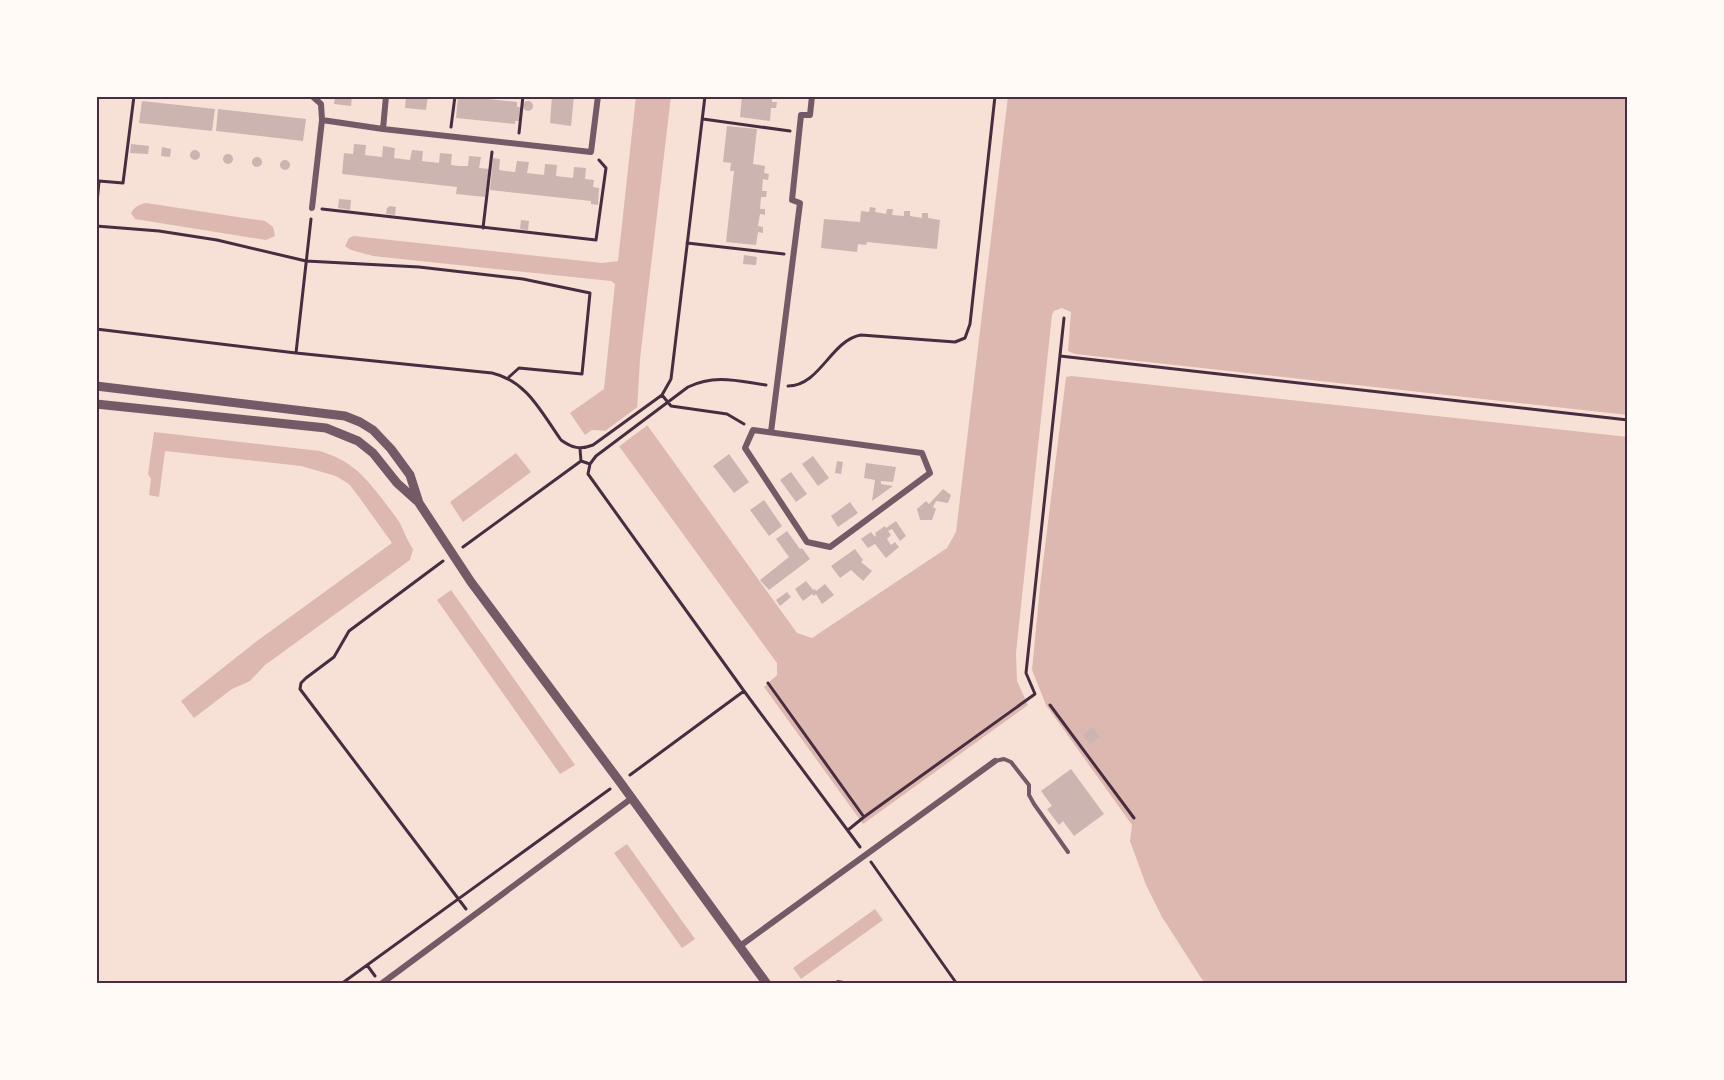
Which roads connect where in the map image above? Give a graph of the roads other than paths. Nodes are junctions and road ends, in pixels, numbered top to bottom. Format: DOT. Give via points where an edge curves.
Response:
graph roads {
  1 [pos="312,96"];
  2 [pos="386,96"];
  3 [pos="598,96"];
  4 [pos="812,96"];
  5 [pos="322,120"];
  6 [pos="383,129"];
  7 [pos="312,208"];
  8 [pos="96,386"];
  9 [pos="96,404"];
  10 [pos="771,432"];
  11 [pos="419,503"];
  12 [pos="995,762"];
  13 [pos="632,798"];
  14 [pos="1068,852"];
  15 [pos="740,946"];
  16 [pos="381,984"];
  17 [pos="767,984"];
  18 [pos="834,984"];
  19 [pos="849,984"];
  1 -- 5 [label="street" via="321,104"];
  2 -- 6 [label="street"];
  3 -- 6 [label="street" via="591,152"];
  4 -- 10 [label="street" via="810,114 801,115 792,200 800,203"];
  5 -- 6 [label="street"];
  5 -- 7 [label="street"];
  8 -- 11 [label="street" via="345,416 373,430 392,449 410,476"];
  9 -- 11 [label="street" via="326,428 373,453"];
  10 -- 10 [label="street" via="922,453 930,473 830,547 807,542 745,448 753,430"];
  11 -- 13 [label="street" via="471,582"];
  12 -- 14 [label="lane" via="1011,762 1029,785 1034,804"];
  12 -- 15 [label="street"];
  13 -- 15 [label="street"];
  13 -- 16 [label="street"];
  15 -- 17 [label="street"];
  18 -- 19 [label="lane"];
}
